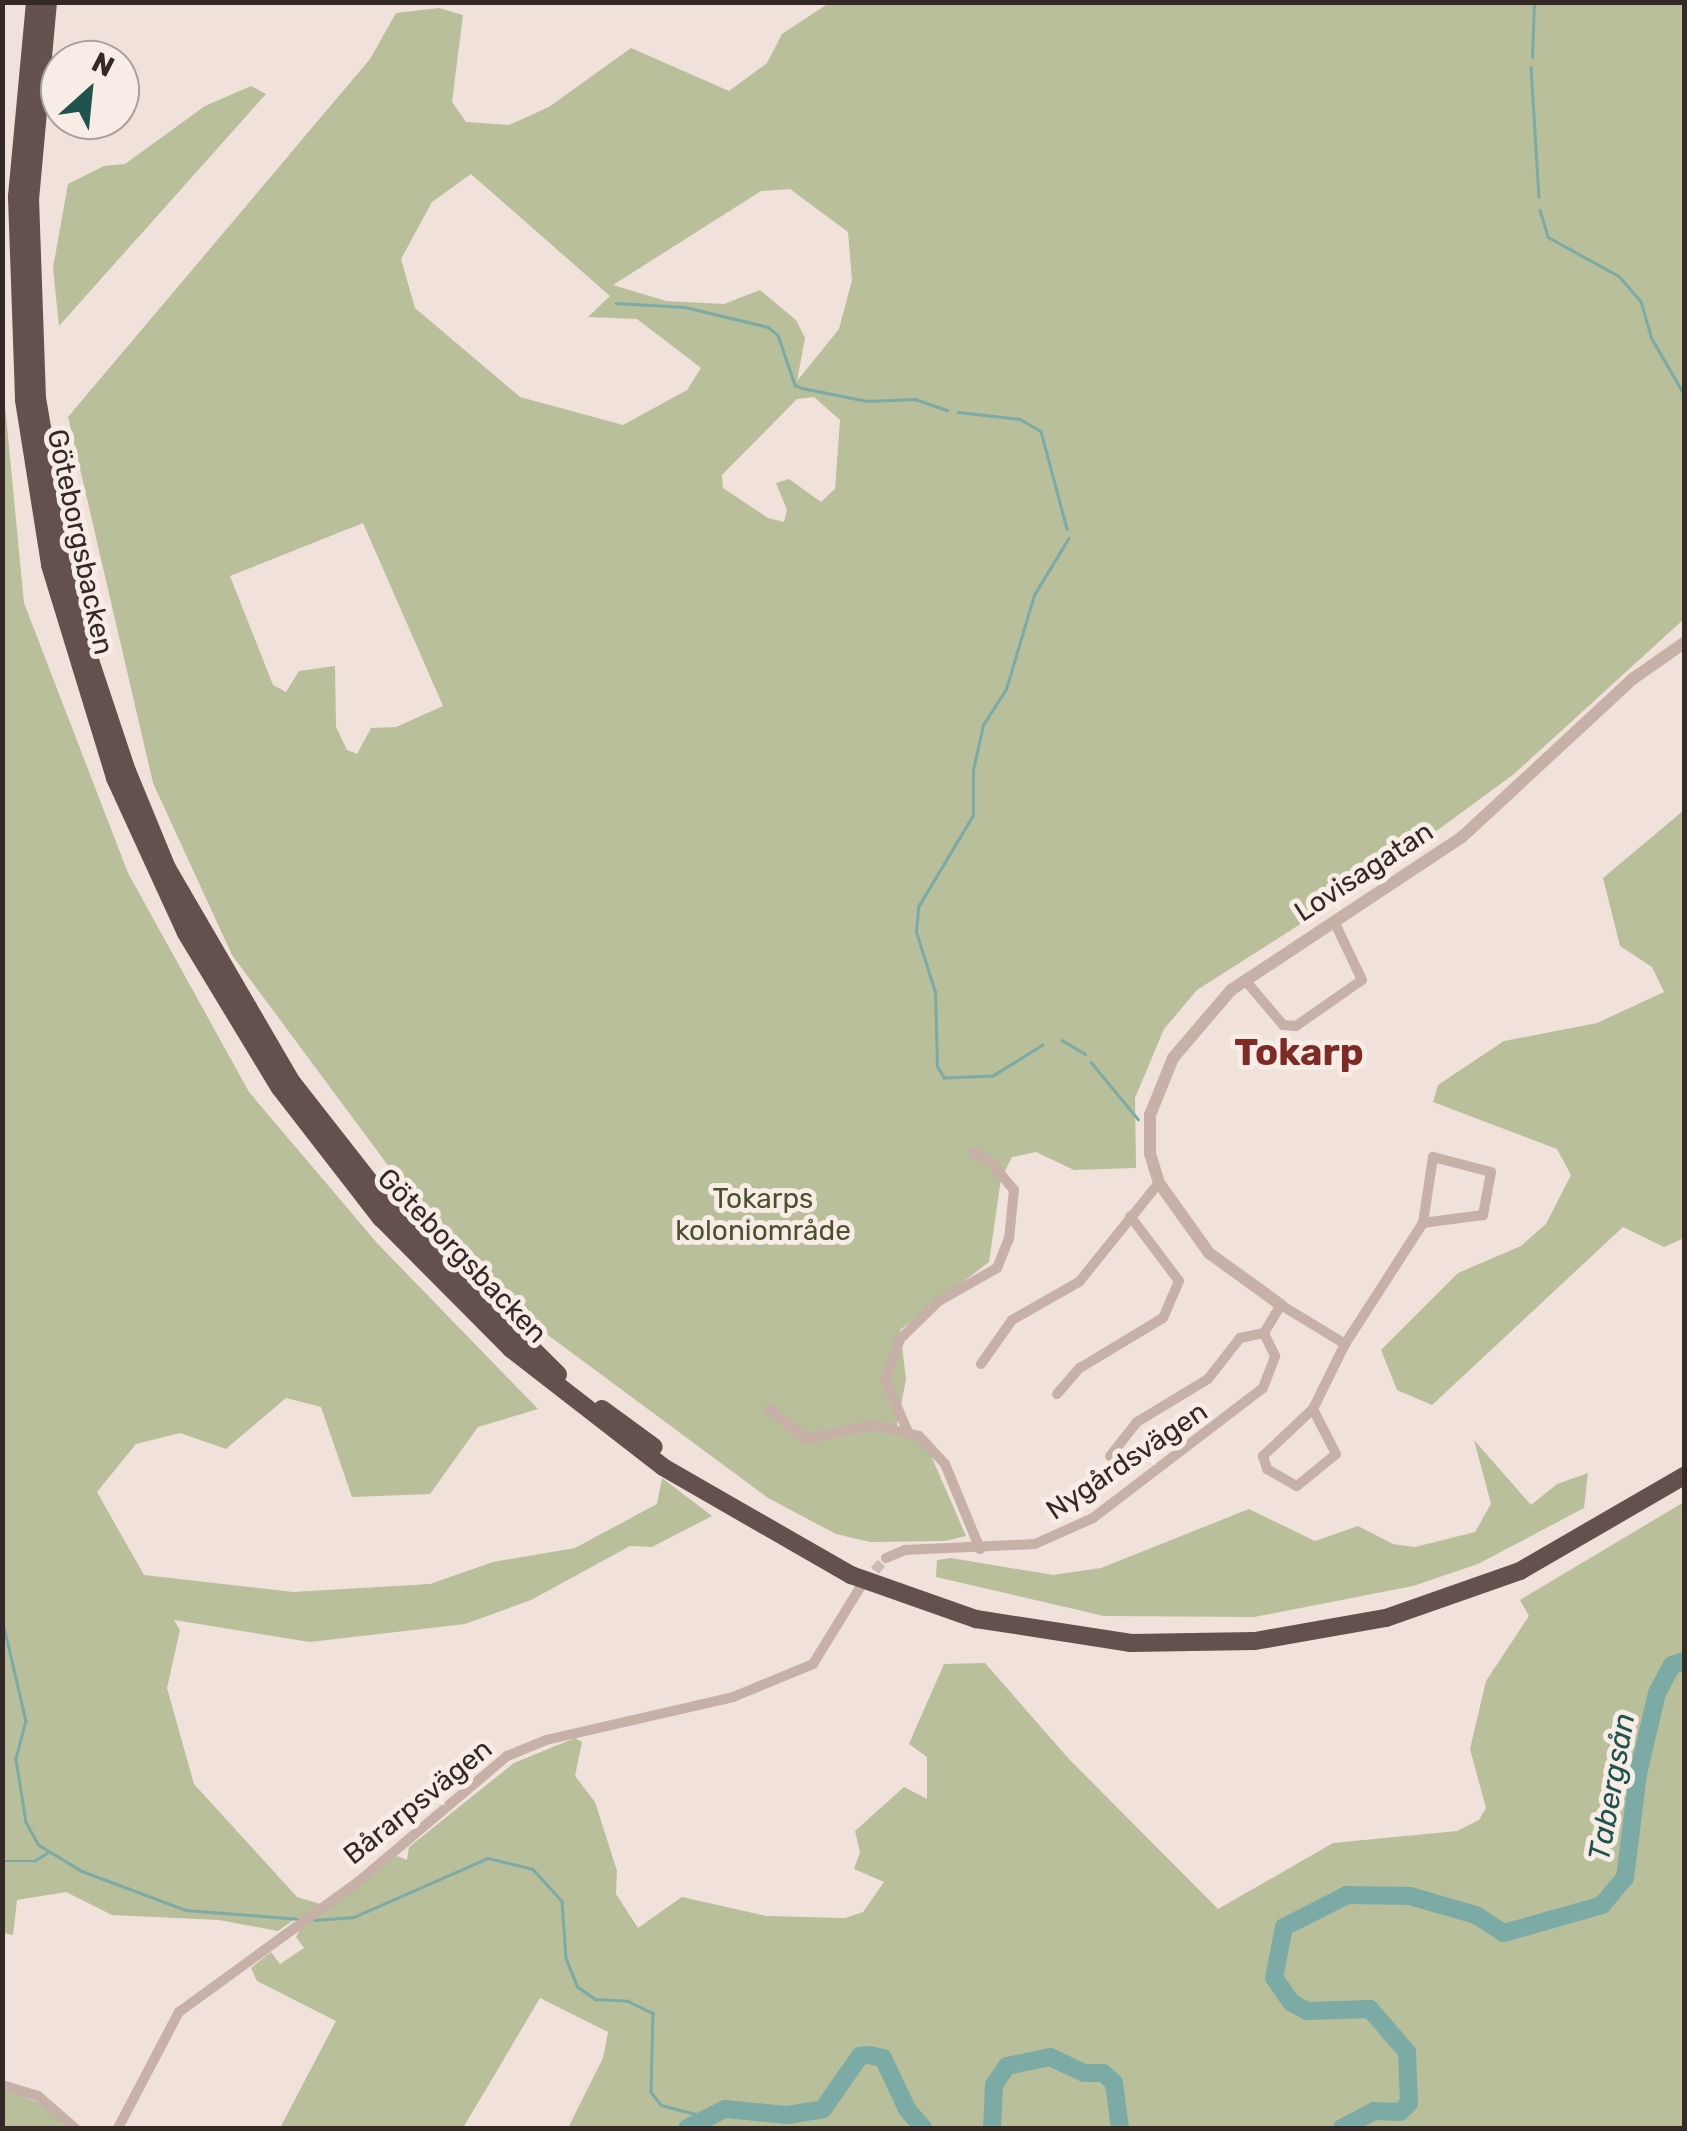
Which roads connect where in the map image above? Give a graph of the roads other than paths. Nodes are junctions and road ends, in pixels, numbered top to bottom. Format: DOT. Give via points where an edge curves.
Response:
graph roads {
  1 [pos="35,2"];
  2 [pos="48,2"];
  3 [pos="1684,643"];
  4 [pos="1334,921"];
  5 [pos="1245,980"];
  6 [pos="973,1153"];
  7 [pos="1159,1183"];
  8 [pos="1130,1216"];
  9 [pos="1423,1224"];
  10 [pos="1281,1304"];
  11 [pos="1264,1334"];
  12 [pos="1345,1344"];
  13 [pos="982,1364"];
  14 [pos="1057,1394"];
  15 [pos="770,1409"];
  16 [pos="1313,1409"];
  17 [pos="906,1430"];
  18 [pos="1110,1456"];
  19 [pos="1684,1462"];
  20 [pos="1684,1476"];
  21 [pos="980,1549"];
  22 [pos="886,1558"];
  23 [pos="862,1586"];
  24 [pos="2,2085"];
  25 [pos="75,2128"];
  26 [pos="118,2128"];
  1 -- 20 [label="highway, Göteborgsbacken" via="16,197 24,400 50,565 109,762 186,933 280,1088 381,1218 511,1349 664,1467 851,1575 976,1619 1131,1644 1254,1641 1400,1614 1520,1571"];
  2 -- 19 [label="highway, Göteborgsbacken" via="30,198 34,368 62,558 103,707 167,868 291,1080 391,1209 554,1371 742,1506 858,1567 980,1609 1114,1631 1260,1630 1426,1595 1558,1540"];
  3 -- 4 [label="street, Lovisagatan" via="1634,678 1462,836"];
  4 -- 5 [label="street, Lovisagatan"];
  4 -- 5 [label="street" via="1362,980 1296,1026 1283,1025"];
  5 -- 7 [label="street, Lovisagatan" via="1192,1029 1157,1090 1148,1133"];
  6 -- 17 [label="street" via="989,1160 1014,1190 1008,1239 996,1268 939,1301 900,1339 885,1380"];
  7 -- 8 [label="street"];
  7 -- 10 [label="street, Lovisagatan" via="1209,1253"];
  8 -- 13 [label="street" via="1079,1282 1012,1320"];
  8 -- 14 [label="street" via="1178,1281 1163,1318 1080,1368"];
  9 -- 9 [label="street" via="1483,1216 1491,1172 1433,1157"];
  9 -- 12 [label="street"];
  10 -- 11 [label="street, Nygårdsvägen"];
  10 -- 12 [label="street, Lovisagatan"];
  11 -- 18 [label="street, Nygårdsvägen" via="1240,1338 1208,1379 1137,1422"];
  11 -- 21 [label="street, Nygårdsvägen" via="1274,1368 1236,1415 1056,1538"];
  12 -- 16 [label="street"];
  15 -- 17 [label="street" via="806,1439 864,1426"];
  16 -- 16 [label="street" via="1336,1454 1297,1486 1266,1468 1264,1456"];
  17 -- 21 [label="street" via="945,1464"];
  21 -- 22 [label="street, Nygårdsvägen" via="926,1548"];
  23 -- 26 [label="street, Bårarpsvägen" via="813,1664 733,1697 546,1740 507,1756 312,1915 178,2012"];
  24 -- 25 [label="street" via="38,2096"];
}
